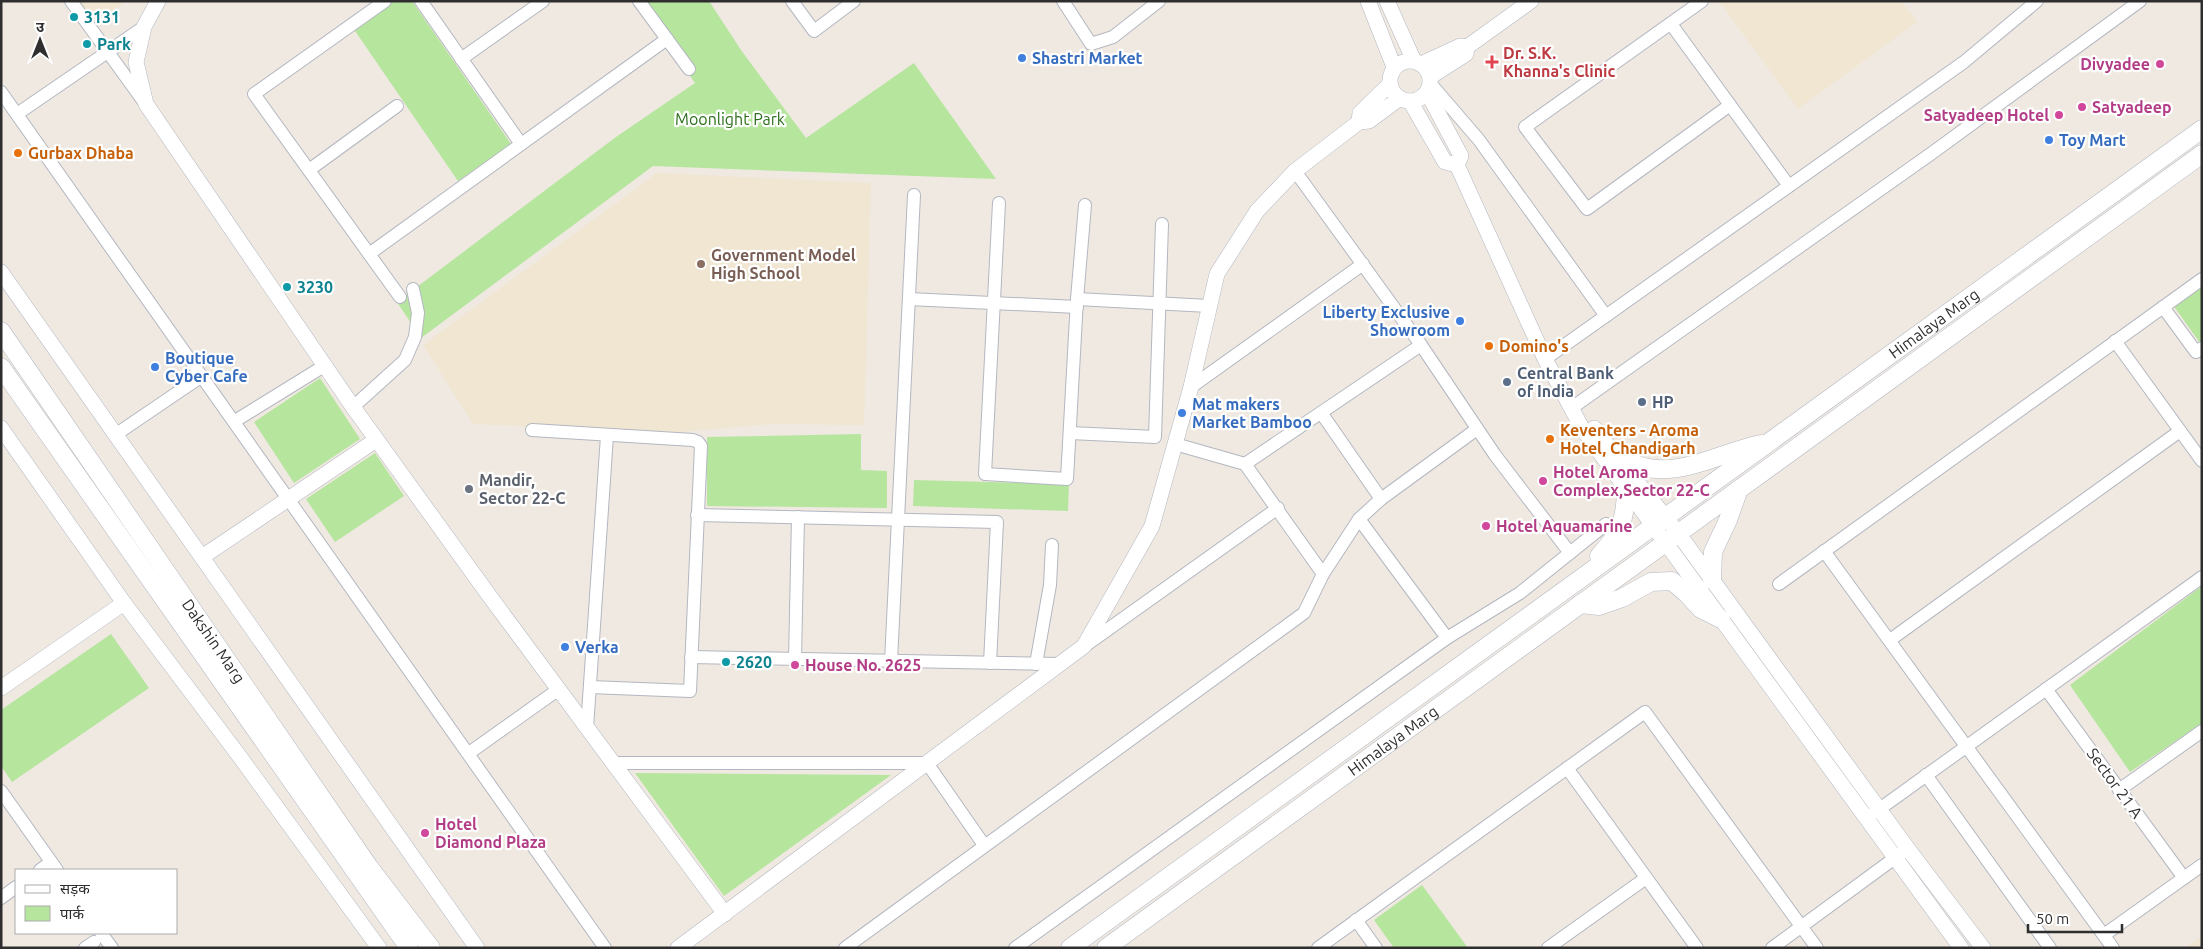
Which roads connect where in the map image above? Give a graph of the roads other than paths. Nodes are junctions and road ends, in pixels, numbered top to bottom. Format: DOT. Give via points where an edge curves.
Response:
graph roads {
  1 [pos="72,1"];
  2 [pos="158,1"];
  3 [pos="421,1"];
  4 [pos="544,1"];
  5 [pos="639,1"];
  6 [pos="792,1"];
  7 [pos="854,1"];
  8 [pos="1063,1"];
  9 [pos="1159,1"];
  10 [pos="1368,1"];
  11 [pos="1387,1"];
  12 [pos="1531,1"];
  13 [pos="1702,1"];
  14 [pos="2037,1"];
  15 [pos="2140,1"];
  16 [pos="379,3"];
  17 [pos="1671,24"];
  18 [pos="144,27"];
  19 [pos="667,39"];
  20 [pos="1467,47"];
  21 [pos="108,51"];
  22 [pos="461,59"];
  23 [pos="1418,62"];
  24 [pos="1394,67"];
  25 [pos="688,69"];
  26 [pos="1390,84"];
  27 [pos="1429,84"];
  28 [pos="1,92"];
  29 [pos="1405,100"];
  30 [pos="146,104"];
  31 [pos="1730,105"];
  32 [pos="397,106"];
  33 [pos="17,114"];
  34 [pos="1359,122"];
  35 [pos="2202,130"];
  36 [pos="521,144"];
  37 [pos="2202,154"];
  38 [pos="1456,165"];
  39 [pos="309,170"];
  40 [pos="1295,171"];
  41 [pos="1788,186"];
  42 [pos="914,195"];
  43 [pos="999,203"];
  44 [pos="1085,205"];
  45 [pos="1162,224"];
  46 [pos="369,254"];
  47 [pos="1363,264"];
  48 [pos="1,272"];
  49 [pos="2202,279"];
  50 [pos="413,289"];
  51 [pos="400,297"];
  52 [pos="909,299"];
  53 [pos="994,303"];
  54 [pos="1077,303"];
  55 [pos="1158,303"];
  56 [pos="1209,306"];
  57 [pos="2163,307"];
  58 [pos="1606,316"];
  59 [pos="1,331"];
  60 [pos="2115,342"];
  61 [pos="1421,345"];
  62 [pos="2202,348"];
  63 [pos="1546,359"];
  64 [pos="324,366"];
  65 [pos="1,367"];
  66 [pos="202,376"];
  67 [pos="1191,387"];
  68 [pos="353,407"];
  69 [pos="1573,407"];
  70 [pos="1322,414"];
  71 [pos="235,422"];
  72 [pos="1,428"];
  73 [pos="1477,429"];
  74 [pos="532,430"];
  75 [pos="2180,431"];
  76 [pos="1070,433"];
  77 [pos="115,435"];
  78 [pos="607,436"];
  79 [pos="376,440"];
  80 [pos="1770,442"];
  81 [pos="1175,444"];
  82 [pos="1613,452"];
  83 [pos="2202,461"];
  84 [pos="1245,464"];
  85 [pos="1739,489"];
  86 [pos="1626,490"];
  87 [pos="289,498"];
  88 [pos="1381,499"];
  89 [pos="1278,508"];
  90 [pos="697,515"];
  91 [pos="798,517"];
  92 [pos="898,519"];
  93 [pos="1359,519"];
  94 [pos="1659,522"];
  95 [pos="1606,524"];
  96 [pos="1671,538"];
  97 [pos="1052,545"];
  98 [pos="1824,551"];
  99 [pos="1570,554"];
  100 [pos="202,557"];
  101 [pos="1323,574"];
  102 [pos="2202,577"];
  103 [pos="1580,579"];
  104 [pos="1712,580"];
  105 [pos="1779,584"];
  106 [pos="1527,588"];
  107 [pos="124,603"];
  108 [pos="1580,604"];
  109 [pos="1540,608"];
  110 [pos="1721,619"];
  111 [pos="1447,638"];
  112 [pos="1890,640"];
  113 [pos="1084,646"];
  114 [pos="691,657"];
  115 [pos="795,659"];
  116 [pos="891,661"];
  117 [pos="990,663"];
  118 [pos="1036,664"];
  119 [pos="1059,664"];
  120 [pos="590,686"];
  121 [pos="1,688"];
  122 [pos="559,689"];
  123 [pos="2046,689"];
  124 [pos="587,728"];
  125 [pos="2202,731"];
  126 [pos="1966,746"];
  127 [pos="469,754"];
  128 [pos="613,763"];
  129 [pos="927,763"];
  130 [pos="1567,768"];
  131 [pos="1926,775"];
  132 [pos="2119,790"];
  133 [pos="2,794"];
  134 [pos="1879,809"];
  135 [pos="1867,818"];
  136 [pos="984,845"];
  137 [pos="1902,854"];
  138 [pos="2202,865"];
  139 [pos="54,866"];
  140 [pos="1646,878"];
  141 [pos="2184,878"];
  142 [pos="15,889"];
  143 [pos="1,898"];
  144 [pos="726,914"];
  145 [pos="1356,920"];
  146 [pos="1801,926"];
  147 [pos="2104,935"];
  148 [pos="94,941"];
  149 [pos="112,948"];
  150 [pos="379,948"];
  151 [pos="409,948"];
  152 [pos="431,948"];
  153 [pos="477,948"];
  154 [pos="605,948"];
  155 [pos="678,948"];
  156 [pos="845,948"];
  157 [pos="1015,948"];
  158 [pos="1070,948"];
  159 [pos="1106,948"];
  160 [pos="1318,948"];
  161 [pos="1376,948"];
  162 [pos="1548,948"];
  163 [pos="1697,948"];
  164 [pos="1772,948"];
  165 [pos="1817,948"];
  166 [pos="1961,948"];
  167 [pos="1983,948"];
  168 [pos="2050,948"];
  169 [pos="2113,948"];
  1 -- 21 [label="street"];
  2 -- 18 [label="street"];
  3 -- 22 [label="street"];
  4 -- 22 [label="street"];
  5 -- 19 [label="street"];
  6 -- 7 [label="street" via="814,31"];
  8 -- 9 [label="street" via="1091,44 1113,37"];
  10 -- 24 [label="street"];
  11 -- 23 [label="street"];
  12 -- 20 [label="street"];
  13 -- 17 [label="street"];
  14 -- 41 [label="street" via="1964,62"];
  15 -- 69 [label="street"];
  16 -- 39 [label="street" via="254,94"];
  17 -- 31 [label="street"];
  17 -- 31 [label="street" via="1525,127 1587,210"];
  18 -- 21 [label="street"];
  18 -- 30 [label="street" via="136,62"];
  19 -- 25 [label="street"];
  19 -- 36 [label="street"];
  20 -- 23 [label="street" via="1460,46"];
  20 -- 27 [label="street" via="1466,54"];
  21 -- 30 [label="street"];
  21 -- 33 [label="street"];
  22 -- 36 [label="street"];
  23 -- 24 [label="street" via="1404,61"];
  23 -- 27 [label="street" via="1428,71"];
  24 -- 26 [label="street"];
  26 -- 29 [label="street" via="1392,90"];
  26 -- 34 [label="street" via="1360,113"];
  27 -- 29 [label="street" via="1423,97"];
  27 -- 38 [label="street" via="1461,156"];
  27 -- 58 [label="street" via="1478,140"];
  28 -- 33 [label="street"];
  29 -- 34 [label="street" via="1369,121"];
  29 -- 38 [label="street" via="1445,162"];
  30 -- 64 [label="street"];
  31 -- 41 [label="street"];
  32 -- 39 [label="street"];
  33 -- 66 [label="street"];
  34 -- 40 [label="street"];
  35 -- 80 [label="main road, Himalaya Marg"];
  36 -- 46 [label="street"];
  37 -- 85 [label="main road, Himalaya Marg"];
  38 -- 63 [label="street"];
  39 -- 46 [label="street"];
  40 -- 47 [label="street"];
  40 -- 56 [label="street" via="1257,211 1217,274"];
  41 -- 58 [label="street"];
  42 -- 52 [label="street"];
  43 -- 53 [label="street"];
  44 -- 54 [label="street"];
  45 -- 55 [label="street"];
  46 -- 51 [label="street"];
  47 -- 61 [label="street"];
  47 -- 67 [label="street"];
  48 -- 77 [label="street"];
  49 -- 57 [label="street"];
  50 -- 68 [label="street" via="418,313 415,337 404,360"];
  52 -- 53 [label="street"];
  52 -- 92 [label="street"];
  53 -- 54 [label="street"];
  53 -- 76 [label="street" via="985,474 1068,479"];
  54 -- 55 [label="street"];
  54 -- 76 [label="street"];
  55 -- 56 [label="street"];
  55 -- 76 [label="street" via="1156,437"];
  56 -- 67 [label="street"];
  57 -- 60 [label="street"];
  57 -- 62 [label="street" via="2196,352"];
  58 -- 63 [label="street"];
  59 -- 152 [label="main road, Dakshin Marg" via="369,867"];
  60 -- 75 [label="street"];
  60 -- 98 [label="street"];
  61 -- 70 [label="street"];
  61 -- 73 [label="street"];
  63 -- 69 [label="street"];
  64 -- 68 [label="street"];
  64 -- 71 [label="street"];
  65 -- 151 [label="main road, Dakshin Marg"];
  66 -- 71 [label="street"];
  66 -- 77 [label="street"];
  67 -- 81 [label="street"];
  68 -- 79 [label="street"];
  69 -- 82 [label="street"];
  69 -- 86 [label="street" via="1582,428"];
  70 -- 84 [label="street"];
  70 -- 88 [label="street"];
  71 -- 87 [label="street"];
  72 -- 107 [label="street"];
  73 -- 88 [label="street"];
  73 -- 99 [label="street"];
  74 -- 78 [label="street"];
  75 -- 83 [label="street"];
  75 -- 112 [label="street"];
  77 -- 100 [label="street"];
  78 -- 90 [label="street" via="698,442 701,446"];
  78 -- 120 [label="street"];
  79 -- 87 [label="street"];
  79 -- 122 [label="street"];
  80 -- 82 [label="main road" via="1671,469 1636,466"];
  80 -- 94 [label="main road, Himalaya Marg"];
  81 -- 84 [label="street"];
  81 -- 113 [label="street" via="1152,526"];
  82 -- 94 [label="street"];
  84 -- 89 [label="street"];
  85 -- 96 [label="main road, Himalaya Marg"];
  85 -- 104 [label="main road" via="1713,552"];
  86 -- 94 [label="street"];
  86 -- 103 [label="main road" via="1626,507 1619,532"];
  87 -- 100 [label="street"];
  87 -- 127 [label="street"];
  88 -- 93 [label="street"];
  89 -- 101 [label="street"];
  89 -- 113 [label="street"];
  90 -- 91 [label="street"];
  90 -- 114 [label="street"];
  91 -- 92 [label="street"];
  91 -- 115 [label="street"];
  92 -- 116 [label="street"];
  92 -- 117 [label="street" via="997,522"];
  93 -- 101 [label="street"];
  93 -- 111 [label="street"];
  94 -- 96 [label="street"];
  94 -- 103 [label="main road, Himalaya Marg"];
  95 -- 99 [label="street"];
  96 -- 104 [label="street"];
  96 -- 108 [label="main road, Himalaya Marg"];
  96 -- 110 [label="street"];
  97 -- 118 [label="street" via="1050,585"];
  98 -- 105 [label="street"];
  98 -- 112 [label="street"];
  99 -- 106 [label="street"];
  100 -- 153 [label="street"];
  101 -- 136 [label="street" via="1304,613"];
  102 -- 123 [label="street"];
  103 -- 109 [label="main road, Himalaya Marg"];
  104 -- 134 [label="street"];
  106 -- 109 [label="street"];
  106 -- 111 [label="street"];
  107 -- 121 [label="street"];
  107 -- 150 [label="street"];
  108 -- 110 [label="main road" via="1599,606 1652,582 1672,581 1700,609"];
  108 -- 159 [label="main road, Himalaya Marg"];
  109 -- 158 [label="main road, Himalaya Marg"];
  110 -- 135 [label="street"];
  111 -- 157 [label="street"];
  112 -- 126 [label="street"];
  113 -- 119 [label="street"];
  114 -- 115 [label="street"];
  114 -- 120 [label="street" via="690,691"];
  115 -- 116 [label="street"];
  116 -- 117 [label="street"];
  117 -- 118 [label="street"];
  118 -- 119 [label="street"];
  119 -- 129 [label="street"];
  120 -- 124 [label="street"];
  122 -- 124 [label="street"];
  122 -- 127 [label="street"];
  123 -- 126 [label="street"];
  123 -- 132 [label="street, Sector 21 A"];
  124 -- 128 [label="street"];
  125 -- 132 [label="street"];
  126 -- 131 [label="street"];
  126 -- 147 [label="street"];
  127 -- 154 [label="street"];
  128 -- 129 [label="street"];
  128 -- 144 [label="street"];
  129 -- 136 [label="street"];
  129 -- 144 [label="street"];
  130 -- 140 [label="street"];
  130 -- 145 [label="street"];
  130 -- 146 [label="street" via="1645,712"];
  131 -- 134 [label="street"];
  131 -- 168 [label="street"];
  132 -- 141 [label="street, Sector 21 A"];
  133 -- 139 [label="street"];
  134 -- 135 [label="street"];
  134 -- 137 [label="street"];
  135 -- 137 [label="street"];
  136 -- 156 [label="street"];
  137 -- 146 [label="street"];
  137 -- 166 [label="street"];
  137 -- 167 [label="street"];
  138 -- 141 [label="street"];
  140 -- 162 [label="street"];
  140 -- 163 [label="street"];
  141 -- 147 [label="street"];
  142 -- 143 [label="street"];
  144 -- 155 [label="street"];
  145 -- 160 [label="street"];
  145 -- 161 [label="street"];
  146 -- 164 [label="street"];
  146 -- 165 [label="street"];
  147 -- 169 [label="street"];
  148 -- 149 [label="street"];
}
